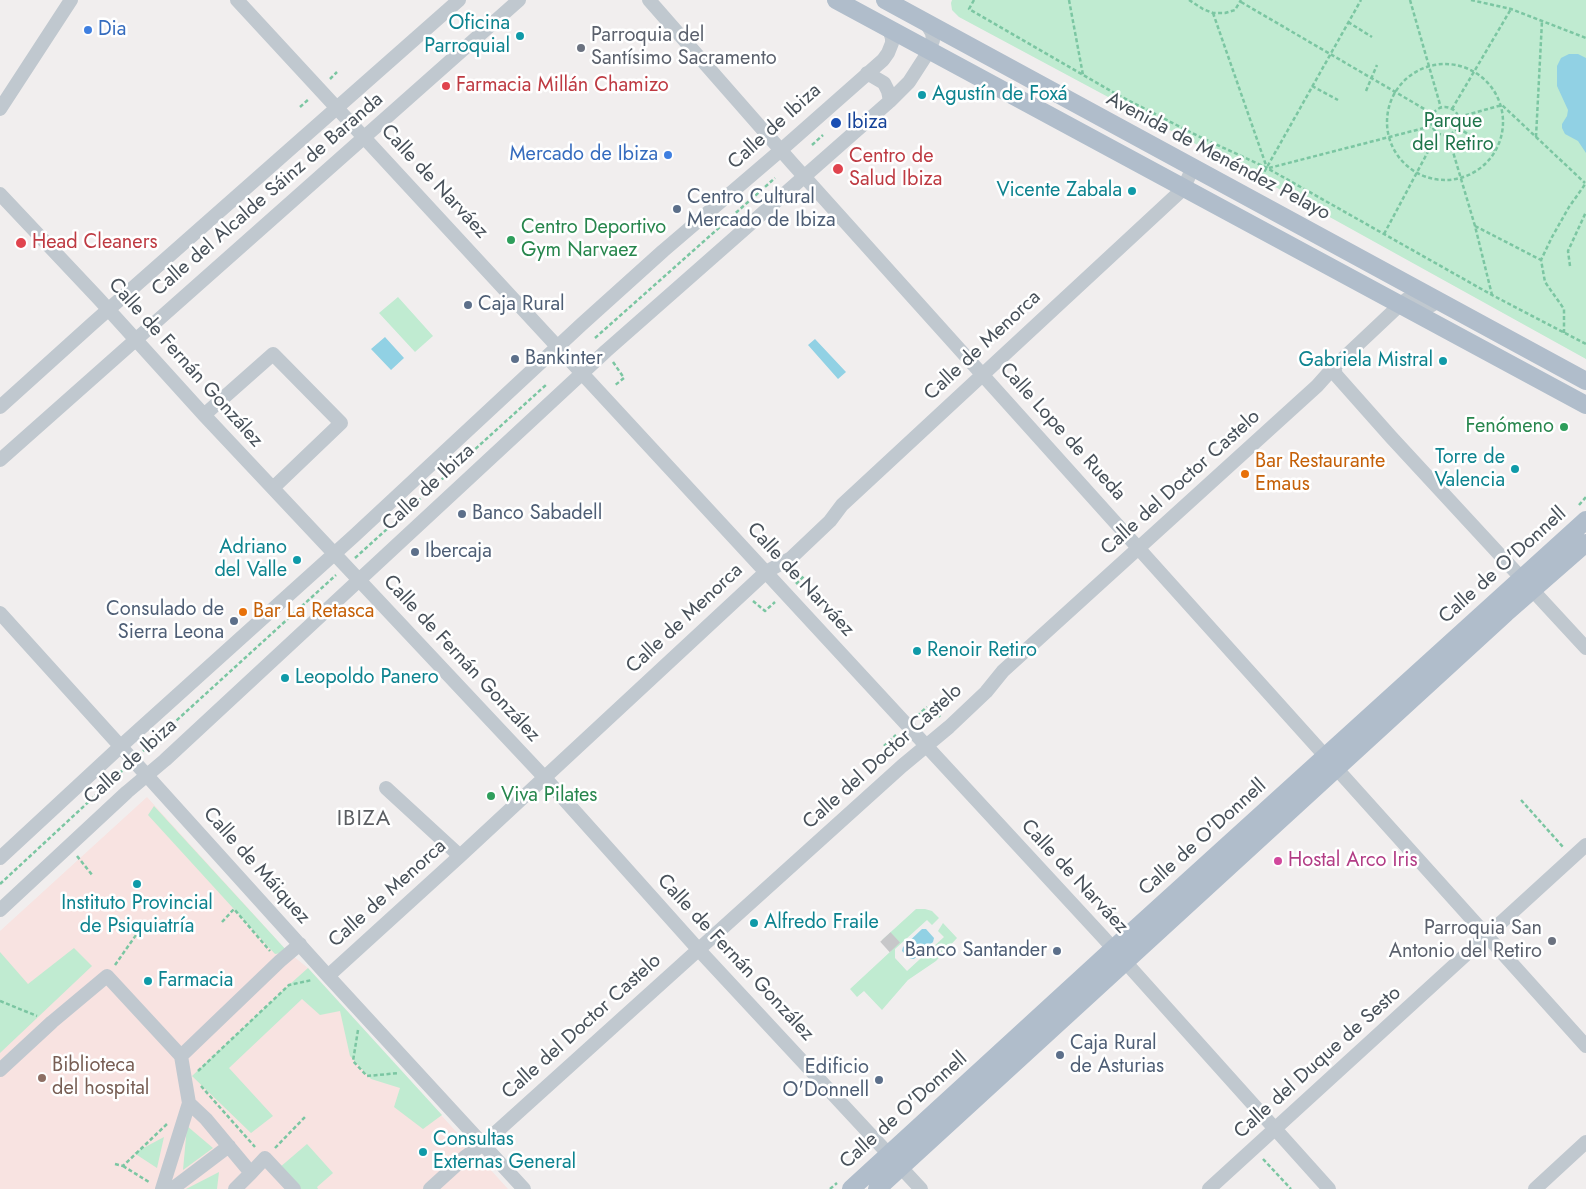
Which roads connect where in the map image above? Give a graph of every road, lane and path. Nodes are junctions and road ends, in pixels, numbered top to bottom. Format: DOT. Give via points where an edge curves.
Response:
graph roads {
  1 [pos="71,0"];
  2 [pos="237,0"];
  3 [pos="459,0"];
  4 [pos="519,0"];
  5 [pos="650,0"];
  6 [pos="836,0"];
  7 [pos="885,0"];
  8 [pos="974,0"];
  9 [pos="1069,0"];
  10 [pos="1189,0"];
  11 [pos="1361,0"];
  12 [pos="1410,0"];
  13 [pos="1471,0"];
  14 [pos="1241,1"];
  15 [pos="1511,9"];
  16 [pos="1214,13"];
  17 [pos="1542,21"];
  18 [pos="1348,22"];
  19 [pos="926,23"];
  20 [pos="889,29"];
  21 [pos="1372,37"];
  22 [pos="1586,38"];
  23 [pos="929,51"];
  24 [pos="1330,54"];
  25 [pos="1377,65"];
  26 [pos="1429,66"];
  27 [pos="1474,71"];
  28 [pos="337,72"];
  29 [pos="867,73"];
  30 [pos="1083,75"];
  31 [pos="1371,78"];
  32 [pos="330,79"];
  33 [pos="1312,86"];
  34 [pos="1366,91"];
  35 [pos="1395,93"];
  36 [pos="309,98"];
  37 [pos="1338,100"];
  38 [pos="890,101"];
  39 [pos="1502,105"];
  40 [pos="300,107"];
  41 [pos="337,107"];
  42 [pos="1441,108"];
  43 [pos="0,109"];
  44 [pos="1452,109"];
  45 [pos="1433,114"];
  46 [pos="1459,117"];
  47 [pos="1432,126"];
  48 [pos="1458,128"];
  49 [pos="1438,133"];
  50 [pos="823,135"];
  51 [pos="1448,135"];
  52 [pos="1389,136"];
  53 [pos="364,137"];
  54 [pos="1536,137"];
  55 [pos="812,145"];
  56 [pos="781,150"];
  57 [pos="1496,151"];
  58 [pos="764,165"];
  59 [pos="1189,165"];
  60 [pos="1267,168"];
  61 [pos="1416,172"];
  62 [pos="805,177"];
  63 [pos="1460,177"];
  64 [pos="1258,183"];
  65 [pos="1586,183"];
  66 [pos="1183,189"];
  67 [pos="0,194"];
  68 [pos="1586,212"];
  69 [pos="1475,226"];
  70 [pos="1384,234"];
  71 [pos="1541,260"];
  72 [pos="1570,266"];
  73 [pos="1492,295"];
  74 [pos="1399,306"];
  75 [pos="108,309"];
  76 [pos="1490,329"];
  77 [pos="1564,332"];
  78 [pos="135,339"];
  79 [pos="1586,344"];
  80 [pos="558,347"];
  81 [pos="606,351"];
  82 [pos="1334,367"];
  83 [pos="534,370"];
  84 [pos="582,374"];
  85 [pos="982,374"];
  86 [pos="1586,381"];
  87 [pos="558,396"];
  88 [pos="603,396"];
  89 [pos="1586,405"];
  90 [pos="0,407"];
  91 [pos="204,415"];
  92 [pos="0,460"];
  93 [pos="272,488"];
  94 [pos="1586,520"];
  95 [pos="1586,543"];
  96 [pos="1139,548"];
  97 [pos="335,554"];
  98 [pos="766,572"];
  99 [pos="359,579"];
  100 [pos="1527,584"];
  101 [pos="0,612"];
  102 [pos="1586,648"];
  103 [pos="121,746"];
  104 [pos="926,747"];
  105 [pos="133,760"];
  106 [pos="1331,762"];
  107 [pos="148,776"];
  108 [pos="545,778"];
  109 [pos="386,788"];
  110 [pos="1521,800"];
  111 [pos="1586,845"];
  112 [pos="77,855"];
  113 [pos="460,856"];
  114 [pos="1573,856"];
  115 [pos="0,858"];
  116 [pos="93,876"];
  117 [pos="0,884"];
  118 [pos="0,910"];
  119 [pos="222,922"];
  120 [pos="136,936"];
  121 [pos="1486,936"];
  122 [pos="300,944"];
  123 [pos="698,949"];
  124 [pos="1112,949"];
  125 [pos="280,961"];
  126 [pos="1125,963"];
  127 [pos="107,976"];
  128 [pos="328,976"];
  129 [pos="0,1001"];
  130 [pos="361,1012"];
  131 [pos="52,1022"];
  132 [pos="1586,1046"];
  133 [pos="181,1056"];
  134 [pos="0,1070"];
  135 [pos="415,1071"];
  136 [pos="192,1076"];
  137 [pos="199,1084"];
  138 [pos="189,1103"];
  139 [pos="305,1118"];
  140 [pos="169,1122"];
  141 [pos="1275,1129"];
  142 [pos="1586,1142"];
  143 [pos="482,1144"];
  144 [pos="229,1146"];
  145 [pos="1253,1148"];
  146 [pos="265,1158"];
  147 [pos="895,1161"];
  148 [pos="115,1164"];
  149 [pos="123,1166"];
  150 [pos="251,1173"];
  151 [pos="158,1187"];
  152 [pos="172,1189"];
  153 [pos="235,1189"];
  154 [pos="294,1189"];
  155 [pos="430,1189"];
  156 [pos="524,1189"];
  157 [pos="851,1189"];
  158 [pos="877,1189"];
  159 [pos="921,1189"];
  160 [pos="1209,1189"];
  161 [pos="1291,1189"];
  162 [pos="1329,1189"];
  163 [pos="1534,1189"];
  1 -- 43 [label="street"];
  2 -- 41 [label="street, Calle de Narváez"];
  3 -- 41 [label="street, Calle del Alcalde Sáinz de Baranda"];
  4 -- 53 [label="street, Calle del Alcalde Sáinz de Baranda"];
  5 -- 56 [label="street, Calle Lope de Rueda"];
  6 -- 20 [label="main road"];
  7 -- 19 [label="main road, Avenida de Menéndez Pelayo"];
  8 -- 30 [label="path" via="969,9"];
  9 -- 30 [label="path"];
  10 -- 16 [label="path"];
  11 -- 18 [label="path"];
  12 -- 26 [label="path"];
  13 -- 15 [label="path"];
  14 -- 16 [label="path" via="1235,10"];
  14 -- 24 [label="path"];
  15 -- 17 [label="path"];
  15 -- 27 [label="path"];
  16 -- 60 [label="path"];
  17 -- 22 [label="path"];
  17 -- 54 [label="path"];
  18 -- 21 [label="path"];
  18 -- 24 [label="path"];
  19 -- 23 [label="street" via="933,40"];
  19 -- 59 [label="main road, Avenida de Menéndez Pelayo"];
  20 -- 23 [label="main road"];
  20 -- 29 [label="street, Calle de Ibiza" via="892,38 890,49 886,57"];
  23 -- 38 [label="street, Calle de Ibiza" via="909,82"];
  23 -- 66 [label="main road"];
  24 -- 31 [label="path"];
  24 -- 33 [label="path"];
  25 -- 31 [label="path"];
  26 -- 27 [label="path" via="1460,65"];
  26 -- 35 [label="path" via="1415,72"];
  26 -- 42 [label="path"];
  27 -- 39 [label="path" via="1496,91"];
  27 -- 44 [label="path"];
  28 -- 32 [label="path"];
  29 -- 38 [label="street" via="884,83"];
  29 -- 56 [label="street, Calle de Ibiza"];
  30 -- 60 [label="path" via="1190,132"];
  31 -- 34 [label="path"];
  31 -- 35 [label="path"];
  33 -- 37 [label="path"];
  33 -- 60 [label="path"];
  35 -- 45 [label="path"];
  35 -- 52 [label="path" via="1389,106"];
  36 -- 40 [label="path"];
  38 -- 62 [label="street, Calle de Ibiza"];
  39 -- 46 [label="path"];
  39 -- 54 [label="path"];
  39 -- 57 [label="path" via="1504,121"];
  41 -- 53 [label="street, Calle de Narváez"];
  41 -- 75 [label="street, Calle del Alcalde Sáinz de Baranda"];
  42 -- 44 [label="path"];
  42 -- 45 [label="path"];
  44 -- 46 [label="path"];
  45 -- 47 [label="path"];
  46 -- 48 [label="path"];
  47 -- 49 [label="path"];
  47 -- 52 [label="path"];
  48 -- 51 [label="path"];
  48 -- 57 [label="path"];
  49 -- 51 [label="path"];
  49 -- 61 [label="path"];
  50 -- 55 [label="path"];
  51 -- 63 [label="path"];
  52 -- 60 [label="path"];
  52 -- 61 [label="path" via="1404,164"];
  53 -- 78 [label="street, Calle del Alcalde Sáinz de Baranda"];
  53 -- 80 [label="street, Calle de Narváez"];
  54 -- 65 [label="path"];
  56 -- 58 [label="street, Calle de Ibiza"];
  56 -- 62 [label="street, Calle Lope de Rueda"];
  57 -- 63 [label="path" via="1480,168"];
  58 -- 80 [label="street, Calle de Ibiza"];
  58 -- 81 [label="path" via="775,178 595,338"];
  59 -- 66 [label="street" via="1190,174"];
  59 -- 76 [label="main road, Avenida de Menéndez Pelayo"];
  60 -- 64 [label="path"];
  60 -- 70 [label="path"];
  61 -- 63 [label="path" via="1431,178"];
  61 -- 70 [label="path"];
  62 -- 81 [label="street, Calle de Ibiza"];
  62 -- 85 [label="street, Calle Lope de Rueda"];
  63 -- 69 [label="path"];
  65 -- 71 [label="path"];
  66 -- 74 [label="main road"];
  66 -- 85 [label="street, Calle de Menorca"];
  67 -- 75 [label="street, Calle de Fernán González"];
  68 -- 72 [label="path" via="1568,251"];
  69 -- 71 [label="path"];
  69 -- 73 [label="path"];
  70 -- 73 [label="path"];
  71 -- 77 [label="path" via="1545,282 1564,309"];
  73 -- 77 [label="path"];
  74 -- 76 [label="street, Avenida de Menéndez Pelayo" via="1415,298 1472,325"];
  74 -- 82 [label="street, Calle del Doctor Castelo"];
  74 -- 89 [label="main road"];
  75 -- 78 [label="street, Calle de Fernán González"];
  75 -- 90 [label="street, Calle del Alcalde Sáinz de Baranda"];
  76 -- 86 [label="main road, Avenida de Menéndez Pelayo"];
  77 -- 79 [label="path"];
  78 -- 91 [label="street, Calle de Fernán González"];
  78 -- 92 [label="street, Calle del Alcalde Sáinz de Baranda"];
  80 -- 83 [label="street, Calle de Ibiza"];
  80 -- 84 [label="street, Calle de Narváez"];
  81 -- 84 [label="street, Calle de Ibiza"];
  81 -- 88 [label="path" via="624,378"];
  82 -- 96 [label="street, Calle del Doctor Castelo"];
  82 -- 100 [label="street" via="1336,375"];
  83 -- 87 [label="path"];
  83 -- 97 [label="street, Calle de Ibiza"];
  84 -- 87 [label="street, Calle de Ibiza"];
  84 -- 88 [label="street, Calle de Narváez"];
  85 -- 96 [label="street, Calle Lope de Rueda"];
  85 -- 98 [label="street, Calle de Menorca" via="842,505 791,558"];
  87 -- 99 [label="street, Calle de Ibiza"];
  88 -- 98 [label="street, Calle de Narváez"];
  91 -- 93 [label="street, Calle de Fernán González"];
  91 -- 93 [label="street" via="273,354 341,423"];
  93 -- 97 [label="street, Calle de Fernán González"];
  94 -- 100 [label="main road, Calle de O'Donnell"];
  95 -- 100 [label="main road, Calle de O'Donnell"];
  96 -- 104 [label="street, Calle del Doctor Castelo" via="1003,671 986,692"];
  96 -- 106 [label="street, Calle Lope de Rueda"];
  97 -- 99 [label="street, Calle de Fernán González"];
  97 -- 103 [label="street, Calle de Ibiza"];
  98 -- 104 [label="street, Calle de Narváez"];
  98 -- 108 [label="street, Calle de Menorca"];
  99 -- 107 [label="street, Calle de Ibiza"];
  99 -- 108 [label="street, Calle de Fernán González"];
  100 -- 102 [label="street"];
  100 -- 106 [label="main road, Calle de O'Donnell"];
  101 -- 103 [label="street, Calle de Máiquez"];
  103 -- 105 [label="street, Calle de Máiquez"];
  103 -- 115 [label="street, Calle de Ibiza"];
  104 -- 123 [label="street, Calle del Doctor Castelo"];
  104 -- 124 [label="street, Calle de Narváez"];
  105 -- 107 [label="street, Calle de Máiquez"];
  105 -- 117 [label="path"];
  106 -- 121 [label="street, Calle Lope de Rueda"];
  106 -- 124 [label="main road, Calle de O'Donnell"];
  106 -- 126 [label="main road, Calle de O'Donnell"];
  107 -- 118 [label="street, Calle de Ibiza"];
  107 -- 122 [label="street, Calle de Máiquez"];
  108 -- 113 [label="street, Calle de Menorca"];
  108 -- 123 [label="street, Calle de Fernán González"];
  109 -- 113 [label="street"];
  110 -- 114 [label="path"];
  111 -- 114 [label="street, Calle del Duque de Sesto"];
  112 -- 116 [label="path"];
  113 -- 128 [label="street, Calle de Menorca"];
  114 -- 121 [label="street, Calle del Duque de Sesto"];
  119 -- 125 [label="path" via="234,909"];
  120 -- 127 [label="path"];
  121 -- 132 [label="street, Calle Lope de Rueda"];
  121 -- 141 [label="street, Calle del Duque de Sesto"];
  122 -- 125 [label="street"];
  122 -- 128 [label="street, Calle de Máiquez"];
  123 -- 143 [label="street, Calle del Doctor Castelo"];
  123 -- 147 [label="street, Calle de Fernán González"];
  124 -- 126 [label="street, Calle de Narváez"];
  124 -- 147 [label="main road, Calle de O'Donnell"];
  125 -- 133 [label="street"];
  126 -- 141 [label="street, Calle de Narváez"];
  126 -- 147 [label="main road, Calle de O'Donnell"];
  127 -- 131 [label="street"];
  127 -- 133 [label="street"];
  128 -- 130 [label="street, Calle de Máiquez"];
  128 -- 136 [label="path" via="289,984"];
  129 -- 131 [label="path"];
  130 -- 135 [label="street, Calle de Máiquez"];
  130 -- 135 [label="path" via="353,1061 367,1076"];
  131 -- 134 [label="street"];
  133 -- 138 [label="street"];
  135 -- 143 [label="street, Calle de Máiquez"];
  137 -- 146 [label="path"];
  138 -- 144 [label="street"];
  138 -- 151 [label="street"];
  139 -- 146 [label="path"];
  140 -- 149 [label="path"];
  141 -- 145 [label="street, Calle del Duque de Sesto"];
  141 -- 162 [label="street, Calle de Narváez"];
  142 -- 163 [label="street"];
  143 -- 155 [label="street, Calle del Doctor Castelo"];
  143 -- 156 [label="street, Calle de Máiquez"];
  144 -- 150 [label="street"];
  144 -- 152 [label="street"];
  145 -- 160 [label="street, Calle del Duque de Sesto"];
  145 -- 161 [label="path"];
  146 -- 150 [label="street"];
  146 -- 154 [label="street"];
  147 -- 157 [label="main road, Calle de O'Donnell"];
  147 -- 158 [label="main road, Calle de O'Donnell"];
  147 -- 159 [label="street, Calle de Fernán González"];
  148 -- 149 [label="path"];
  149 -- 151 [label="path"];
  150 -- 153 [label="street"];
}
